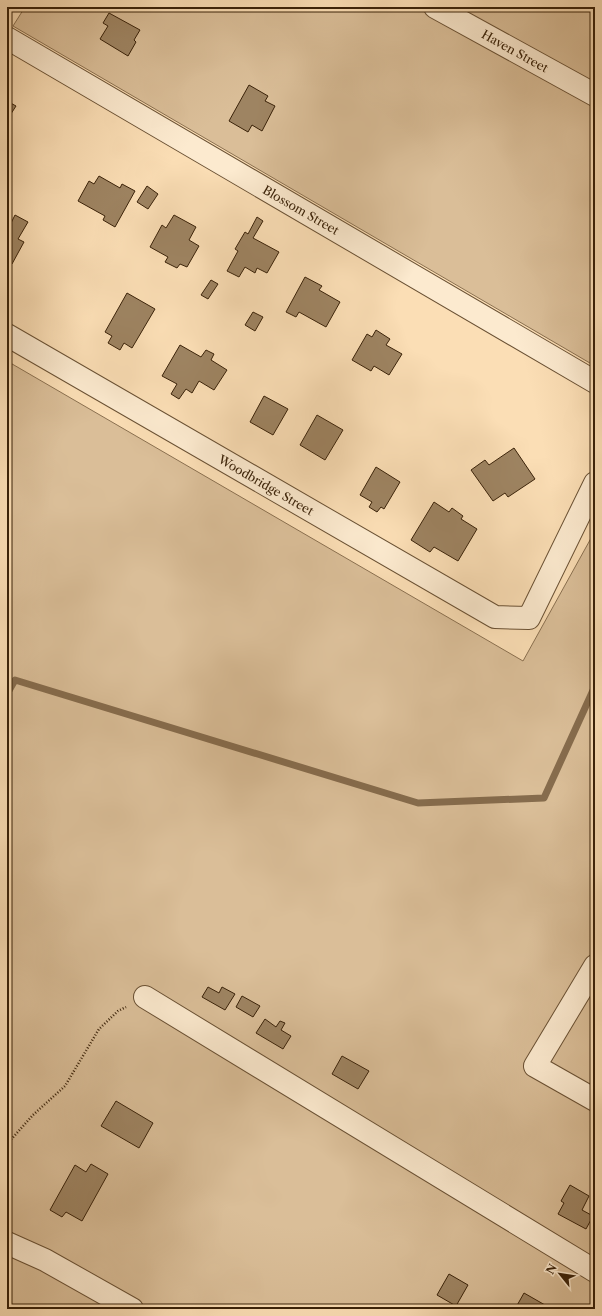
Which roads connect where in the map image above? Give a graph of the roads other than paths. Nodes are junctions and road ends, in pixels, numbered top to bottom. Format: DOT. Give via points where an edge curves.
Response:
graph roads {
  1 [pos="435,7"];
  2 [pos="7,38"];
  3 [pos="595,95"];
  4 [pos="7,335"];
  5 [pos="595,382"];
  6 [pos="595,484"];
  7 [pos="595,966"];
  8 [pos="145,997"];
  9 [pos="595,1100"];
  10 [pos="7,1243"];
  11 [pos="595,1271"];
  12 [pos="132,1309"];
  1 -- 3 [label="street, Haven Street"];
  2 -- 5 [label="street, Blossom Street"];
  4 -- 6 [label="street, Woodbridge Street" via="495,617 529,618"];
  7 -- 9 [label="street" via="535,1066"];
  8 -- 11 [label="street"];
  10 -- 12 [label="street" via="45,1260"];
}
